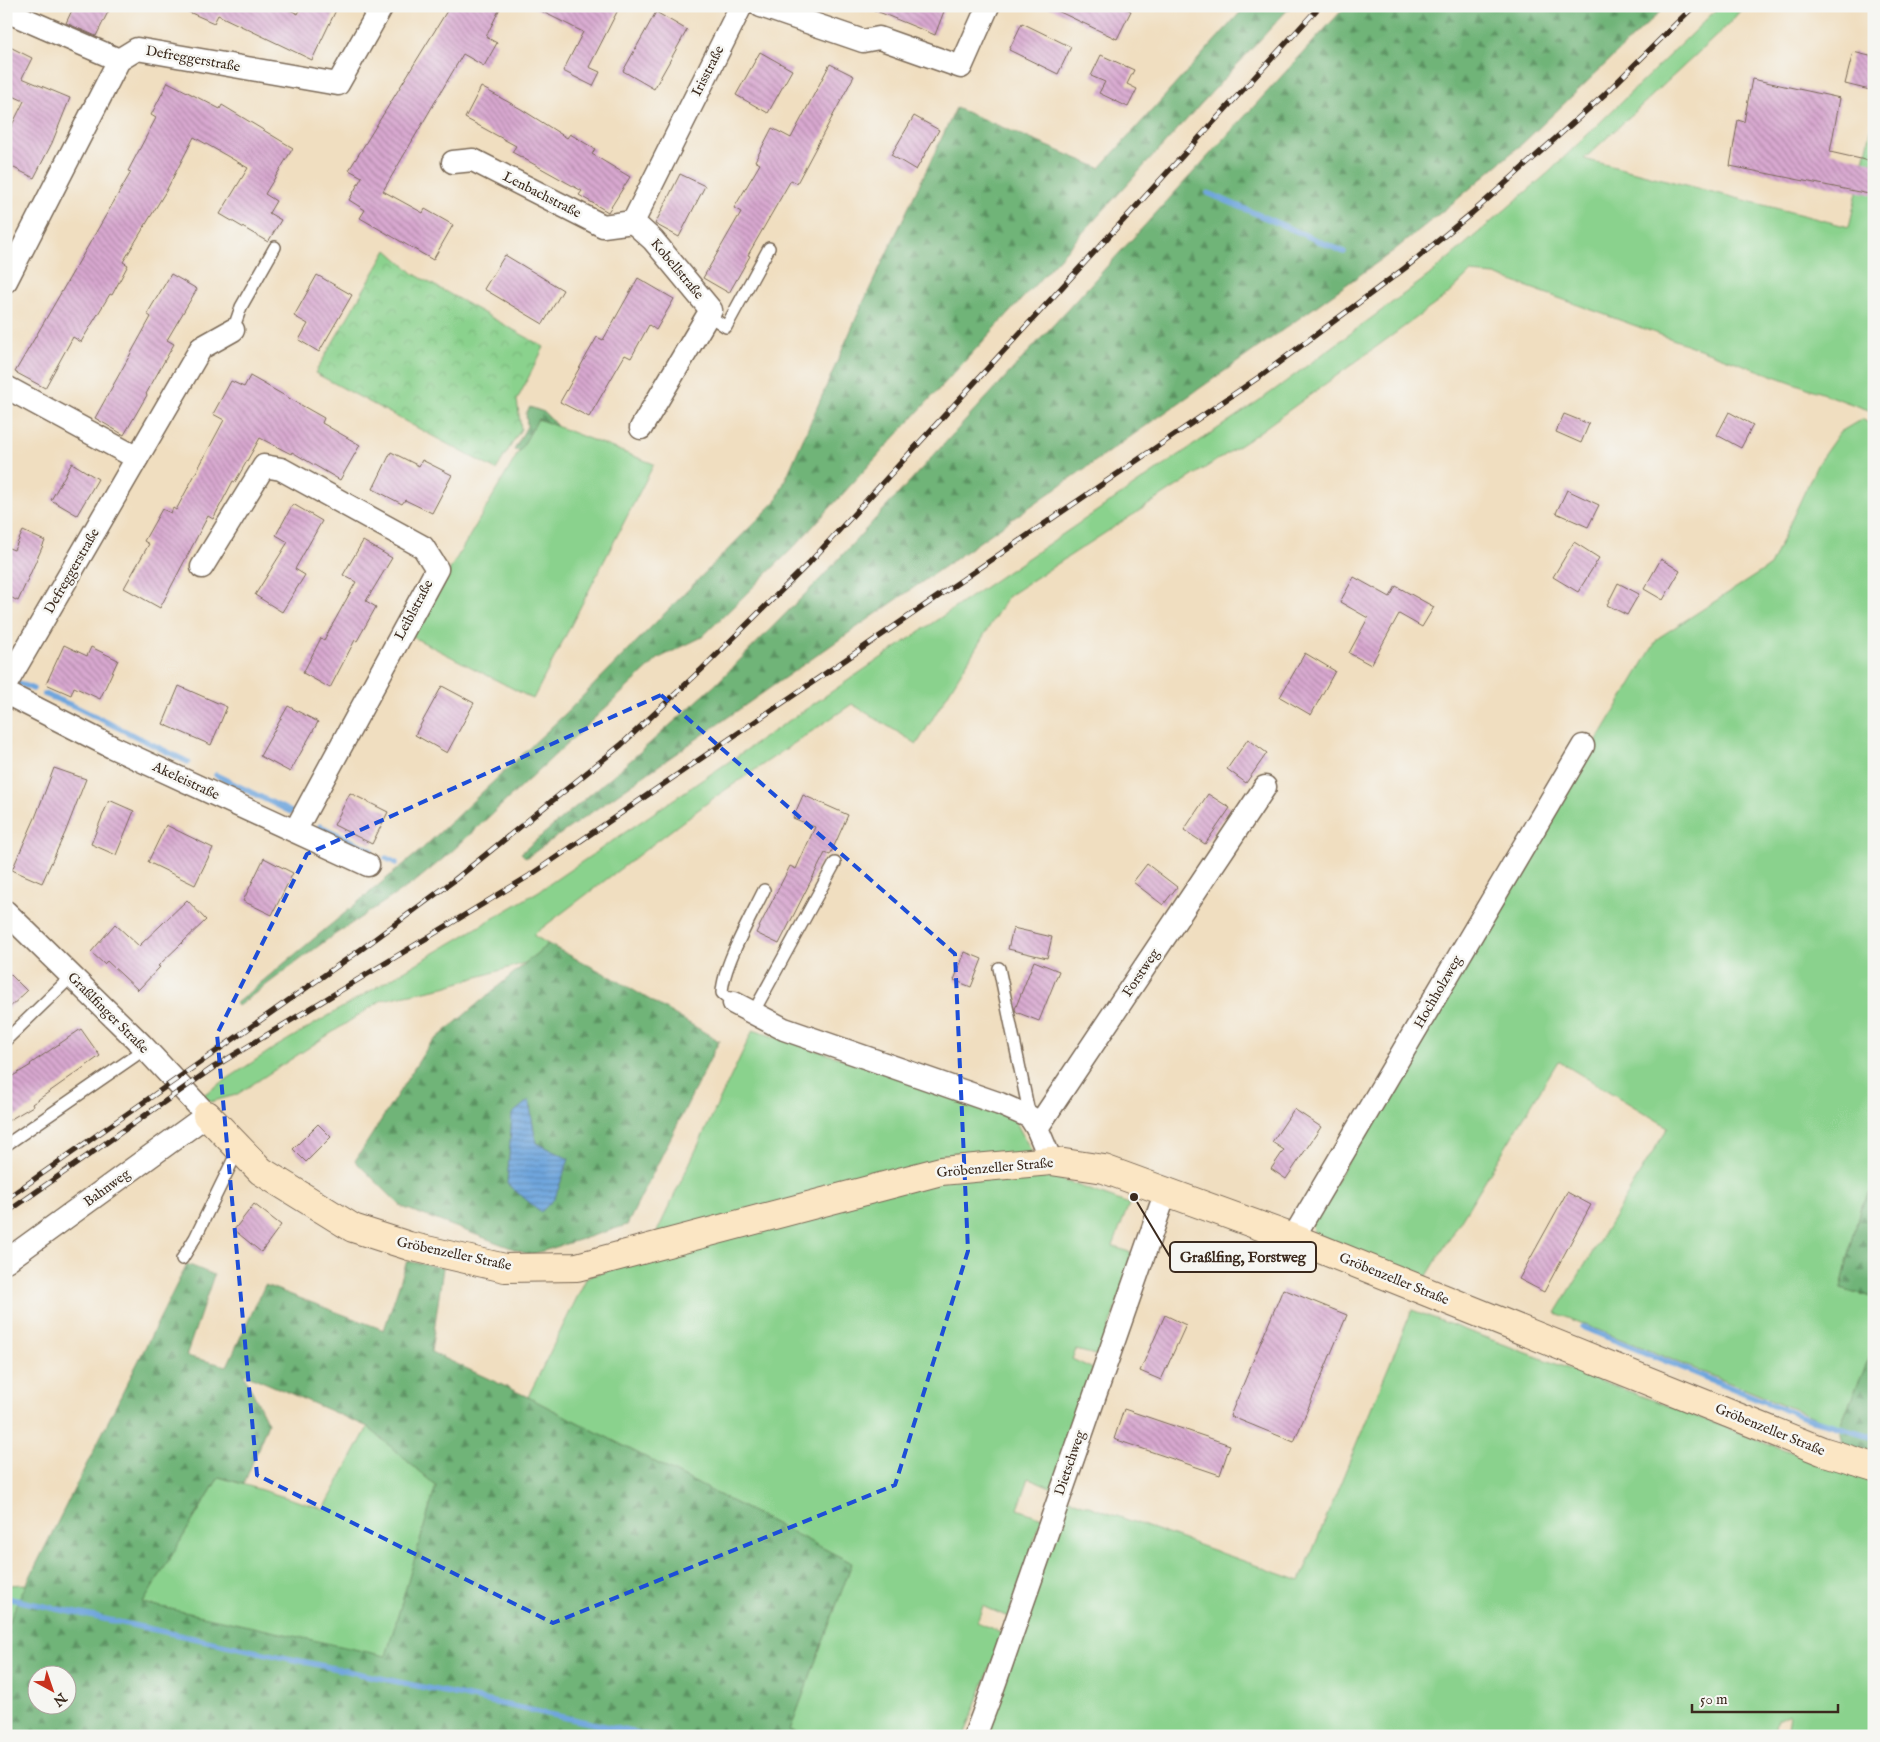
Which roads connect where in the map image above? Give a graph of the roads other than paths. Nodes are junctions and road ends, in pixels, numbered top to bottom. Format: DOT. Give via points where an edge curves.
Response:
graph roads {
  1 [pos="382,6"];
  2 [pos="741,6"];
  3 [pos="761,6"];
  4 [pos="988,6"];
  5 [pos="6,11"];
  6 [pos="119,60"];
  7 [pos="453,162"];
  8 [pos="633,222"];
  9 [pos="275,248"];
  10 [pos="769,248"];
  11 [pos="6,281"];
  12 [pos="708,315"];
  13 [pos="233,330"];
  14 [pos="6,387"];
  15 [pos="641,428"];
  16 [pos="137,458"];
  17 [pos="202,567"];
  18 [pos="6,684"];
  19 [pos="6,693"];
  20 [pos="1583,746"];
  21 [pos="1265,787"];
  22 [pos="295,831"];
  23 [pos="835,863"];
  24 [pos="368,865"];
  25 [pos="764,890"];
  26 [pos="6,912"];
  27 [pos="999,968"];
  28 [pos="72,976"];
  29 [pos="743,1008"];
  30 [pos="6,1040"];
  31 [pos="145,1049"];
  32 [pos="207,1115"];
  33 [pos="1034,1123"];
  34 [pos="6,1145"];
  35 [pos="239,1148"];
  36 [pos="1051,1161"];
  37 [pos="1166,1191"];
  38 [pos="1293,1238"];
  39 [pos="182,1259"];
  40 [pos="6,1261"];
  41 [pos="1874,1467"];
  42 [pos="975,1736"];
  1 -- 6 [label="street, Defreggerstraße" via="338,84 137,50"];
  2 -- 8 [label="street, Irisstraße"];
  3 -- 4 [label="street" via="864,42 879,38 961,67"];
  5 -- 6 [label="street"];
  6 -- 11 [label="street"];
  7 -- 8 [label="street, Lenbachstraße" via="473,160 603,226"];
  8 -- 12 [label="street, Kobellstraße" via="653,240 711,310"];
  9 -- 13 [label="lane" via="241,307"];
  10 -- 12 [label="lane" via="726,327"];
  12 -- 15 [label="street, Kobellstraße"];
  13 -- 16 [label="street, Defreggerstraße" via="201,348"];
  14 -- 16 [label="street"];
  16 -- 18 [label="street, Defreggerstraße"];
  17 -- 22 [label="street, Leiblstraße" via="264,466 281,469 423,546 437,569"];
  19 -- 22 [label="street, Akeleistraße"];
  20 -- 38 [label="street, Hochholzweg"];
  21 -- 33 [label="street, Forstweg"];
  22 -- 24 [label="street, Akeleistraße"];
  23 -- 29 [label="lane"];
  25 -- 29 [label="lane" via="723,982 722,993"];
  26 -- 28 [label="street, Graßlfinger Straße"];
  27 -- 33 [label="lane"];
  28 -- 30 [label="lane"];
  28 -- 31 [label="street, Graßlfinger Straße"];
  29 -- 33 [label="street" via="784,1029 1000,1104"];
  31 -- 32 [label="street, Graßlfinger Straße"];
  31 -- 34 [label="lane"];
  32 -- 35 [label="street, Gröbenzeller Straße"];
  32 -- 40 [label="street, Bahnweg"];
  33 -- 36 [label="street"];
  35 -- 36 [label="street, Gröbenzeller Straße" via="261,1171 352,1228 409,1246 505,1268 577,1267 941,1171"];
  35 -- 39 [label="lane"];
  36 -- 37 [label="street, Gröbenzeller Straße" via="1104,1169"];
  37 -- 38 [label="street, Gröbenzeller Straße"];
  37 -- 42 [label="street, Dietschweg"];
  38 -- 41 [label="street, Gröbenzeller Straße" via="1822,1451"];
}
